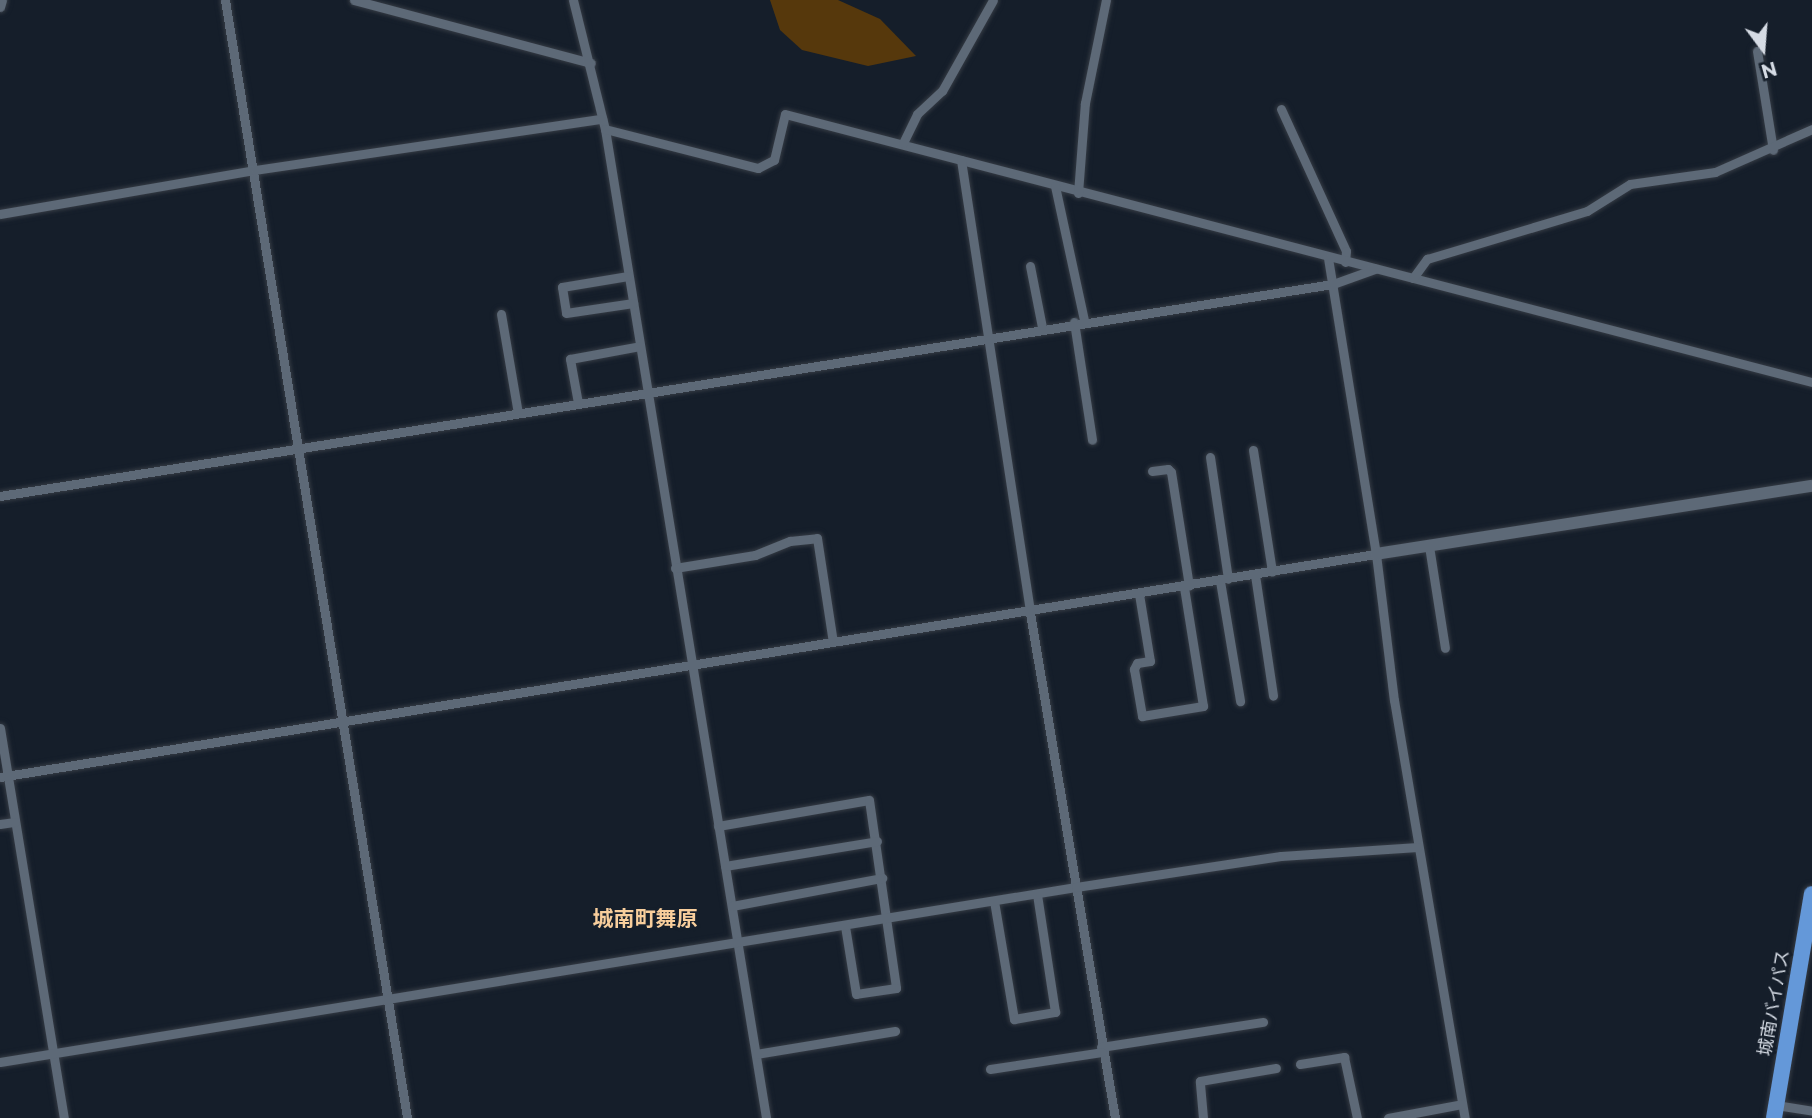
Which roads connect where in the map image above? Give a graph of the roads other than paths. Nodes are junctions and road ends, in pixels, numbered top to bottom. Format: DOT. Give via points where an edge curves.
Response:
graph roads {
  1 [pos="2,0"];
  2 [pos="225,0"];
  3 [pos="354,0"];
  4 [pos="573,0"];
  5 [pos="993,0"];
  6 [pos="1106,0"];
  7 [pos="0,7"];
  8 [pos="1757,51"];
  9 [pos="591,63"];
  10 [pos="1281,109"];
  11 [pos="602,119"];
  12 [pos="605,129"];
  13 [pos="1812,129"];
  14 [pos="903,144"];
  15 [pos="1773,150"];
  16 [pos="961,160"];
  17 [pos="256,170"];
  18 [pos="1055,186"];
  19 [pos="1078,193"];
  20 [pos="0,214"];
  21 [pos="1328,258"];
  22 [pos="1345,262"];
  23 [pos="1030,266"];
  24 [pos="1375,269"];
  25 [pos="628,276"];
  26 [pos="1413,278"];
  27 [pos="1333,284"];
  28 [pos="633,303"];
  29 [pos="501,314"];
  30 [pos="1079,321"];
  31 [pos="1042,327"];
  32 [pos="988,336"];
  33 [pos="640,346"];
  34 [pos="1812,382"];
  35 [pos="647,391"];
  36 [pos="578,403"];
  37 [pos="517,413"];
  38 [pos="1092,440"];
  39 [pos="301,450"];
  40 [pos="1253,450"];
  41 [pos="1210,457"];
  42 [pos="1152,471"];
  43 [pos="1812,486"];
  44 [pos="0,496"];
  45 [pos="1429,546"];
  46 [pos="1376,554"];
  47 [pos="675,568"];
  48 [pos="1272,572"];
  49 [pos="1255,575"];
  50 [pos="1224,580"];
  51 [pos="1187,586"];
  52 [pos="1139,594"];
  53 [pos="1030,613"];
  54 [pos="834,642"];
  55 [pos="1445,648"];
  56 [pos="691,663"];
  57 [pos="1273,696"];
  58 [pos="1240,701"];
  59 [pos="341,721"];
  60 [pos="0,728"];
  61 [pos="4,776"];
  62 [pos="15,822"];
  63 [pos="0,824"];
  64 [pos="718,826"];
  65 [pos="877,841"];
  66 [pos="1418,846"];
  67 [pos="725,866"];
  68 [pos="882,878"];
  69 [pos="1076,887"];
  70 [pos="1037,894"];
  71 [pos="1812,894"];
  72 [pos="994,901"];
  73 [pos="732,906"];
  74 [pos="888,919"];
  75 [pos="845,926"];
  76 [pos="1809,928"];
  77 [pos="738,944"];
  78 [pos="387,1000"];
  79 [pos="1262,1022"];
  80 [pos="895,1031"];
  81 [pos="1101,1050"];
  82 [pos="756,1054"];
  83 [pos="54,1055"];
  84 [pos="0,1062"];
  85 [pos="1300,1064"];
  86 [pos="990,1069"];
  87 [pos="1276,1069"];
  88 [pos="1462,1104"];
  89 [pos="1775,1111"];
  90 [pos="1812,1111"];
  91 [pos="1411,1116"];
  92 [pos="64,1118"];
  93 [pos="407,1118"];
  94 [pos="766,1118"];
  95 [pos="1115,1118"];
  96 [pos="1203,1118"];
  97 [pos="1357,1118"];
  98 [pos="1388,1118"];
  99 [pos="1465,1118"];
  1 -- 7 [label="street"];
  2 -- 17 [label="street"];
  3 -- 9 [label="street"];
  4 -- 9 [label="street"];
  5 -- 14 [label="street" via="942,91 917,114"];
  6 -- 19 [label="street" via="1085,103"];
  8 -- 15 [label="street"];
  9 -- 11 [label="street"];
  10 -- 22 [label="street" via="1346,251"];
  11 -- 12 [label="street"];
  11 -- 17 [label="street"];
  12 -- 14 [label="street" via="758,168 774,160 785,114"];
  12 -- 25 [label="street"];
  13 -- 15 [label="street"];
  14 -- 16 [label="street"];
  15 -- 26 [label="street" via="1699,176 1630,184 1587,211 1427,259 1416,268"];
  16 -- 18 [label="street"];
  16 -- 32 [label="street"];
  17 -- 20 [label="street"];
  17 -- 39 [label="street"];
  18 -- 19 [label="street"];
  18 -- 30 [label="street"];
  19 -- 21 [label="street"];
  21 -- 22 [label="street"];
  21 -- 27 [label="street"];
  22 -- 24 [label="street"];
  23 -- 31 [label="street"];
  24 -- 26 [label="street"];
  24 -- 27 [label="street"];
  25 -- 28 [label="street"];
  25 -- 28 [label="street" via="562,287 566,313"];
  26 -- 34 [label="street"];
  27 -- 30 [label="street"];
  27 -- 46 [label="street"];
  28 -- 33 [label="street"];
  29 -- 37 [label="street"];
  30 -- 31 [label="street"];
  30 -- 38 [label="street"];
  31 -- 32 [label="street"];
  32 -- 35 [label="street"];
  32 -- 53 [label="street"];
  33 -- 35 [label="street"];
  33 -- 36 [label="street" via="570,359"];
  35 -- 36 [label="street"];
  35 -- 47 [label="street"];
  36 -- 37 [label="street"];
  37 -- 39 [label="street"];
  39 -- 44 [label="street"];
  39 -- 59 [label="street"];
  40 -- 48 [label="street"];
  41 -- 50 [label="street"];
  42 -- 51 [label="street" via="1168,468 1171,472"];
  43 -- 45 [label="street"];
  45 -- 46 [label="street"];
  45 -- 55 [label="street"];
  46 -- 48 [label="street"];
  46 -- 66 [label="street"];
  47 -- 54 [label="street" via="755,555 790,541 817,538"];
  47 -- 56 [label="street"];
  48 -- 49 [label="street"];
  49 -- 50 [label="street"];
  49 -- 57 [label="street"];
  50 -- 51 [label="street"];
  50 -- 58 [label="street"];
  51 -- 52 [label="street"];
  51 -- 52 [label="street" via="1203,706 1142,716 1134,670 1138,663 1150,661"];
  52 -- 53 [label="street"];
  53 -- 54 [label="street"];
  53 -- 69 [label="street"];
  54 -- 56 [label="street"];
  56 -- 59 [label="street"];
  56 -- 64 [label="street"];
  59 -- 61 [label="street"];
  59 -- 78 [label="street"];
  60 -- 61 [label="street"];
  61 -- 62 [label="street"];
  62 -- 63 [label="street"];
  62 -- 83 [label="street"];
  64 -- 65 [label="street" via="869,800"];
  64 -- 67 [label="street"];
  65 -- 67 [label="street"];
  65 -- 68 [label="street"];
  66 -- 69 [label="street" via="1281,856"];
  66 -- 88 [label="street"];
  67 -- 73 [label="street"];
  68 -- 73 [label="street"];
  68 -- 74 [label="street"];
  69 -- 70 [label="street"];
  69 -- 81 [label="street"];
  70 -- 72 [label="street"];
  70 -- 72 [label="street" via="1055,1012 1014,1018"];
  71 -- 76 [label="highway, 城南バイパス"];
  72 -- 74 [label="street"];
  73 -- 77 [label="street"];
  74 -- 75 [label="street"];
  74 -- 75 [label="street" via="896,988 856,994"];
  75 -- 77 [label="street"];
  76 -- 89 [label="highway, 城南バイパス"];
  77 -- 78 [label="street"];
  77 -- 82 [label="street"];
  78 -- 83 [label="street"];
  78 -- 93 [label="street"];
  79 -- 81 [label="street"];
  80 -- 82 [label="street"];
  81 -- 86 [label="street"];
  81 -- 95 [label="street"];
  82 -- 94 [label="street"];
  83 -- 84 [label="street"];
  83 -- 92 [label="street"];
  85 -- 97 [label="street" via="1348,1060"];
  87 -- 96 [label="street" via="1200,1081"];
  88 -- 91 [label="street"];
  88 -- 99 [label="street"];
  89 -- 90 [label="street"];
  91 -- 98 [label="street"];
}
